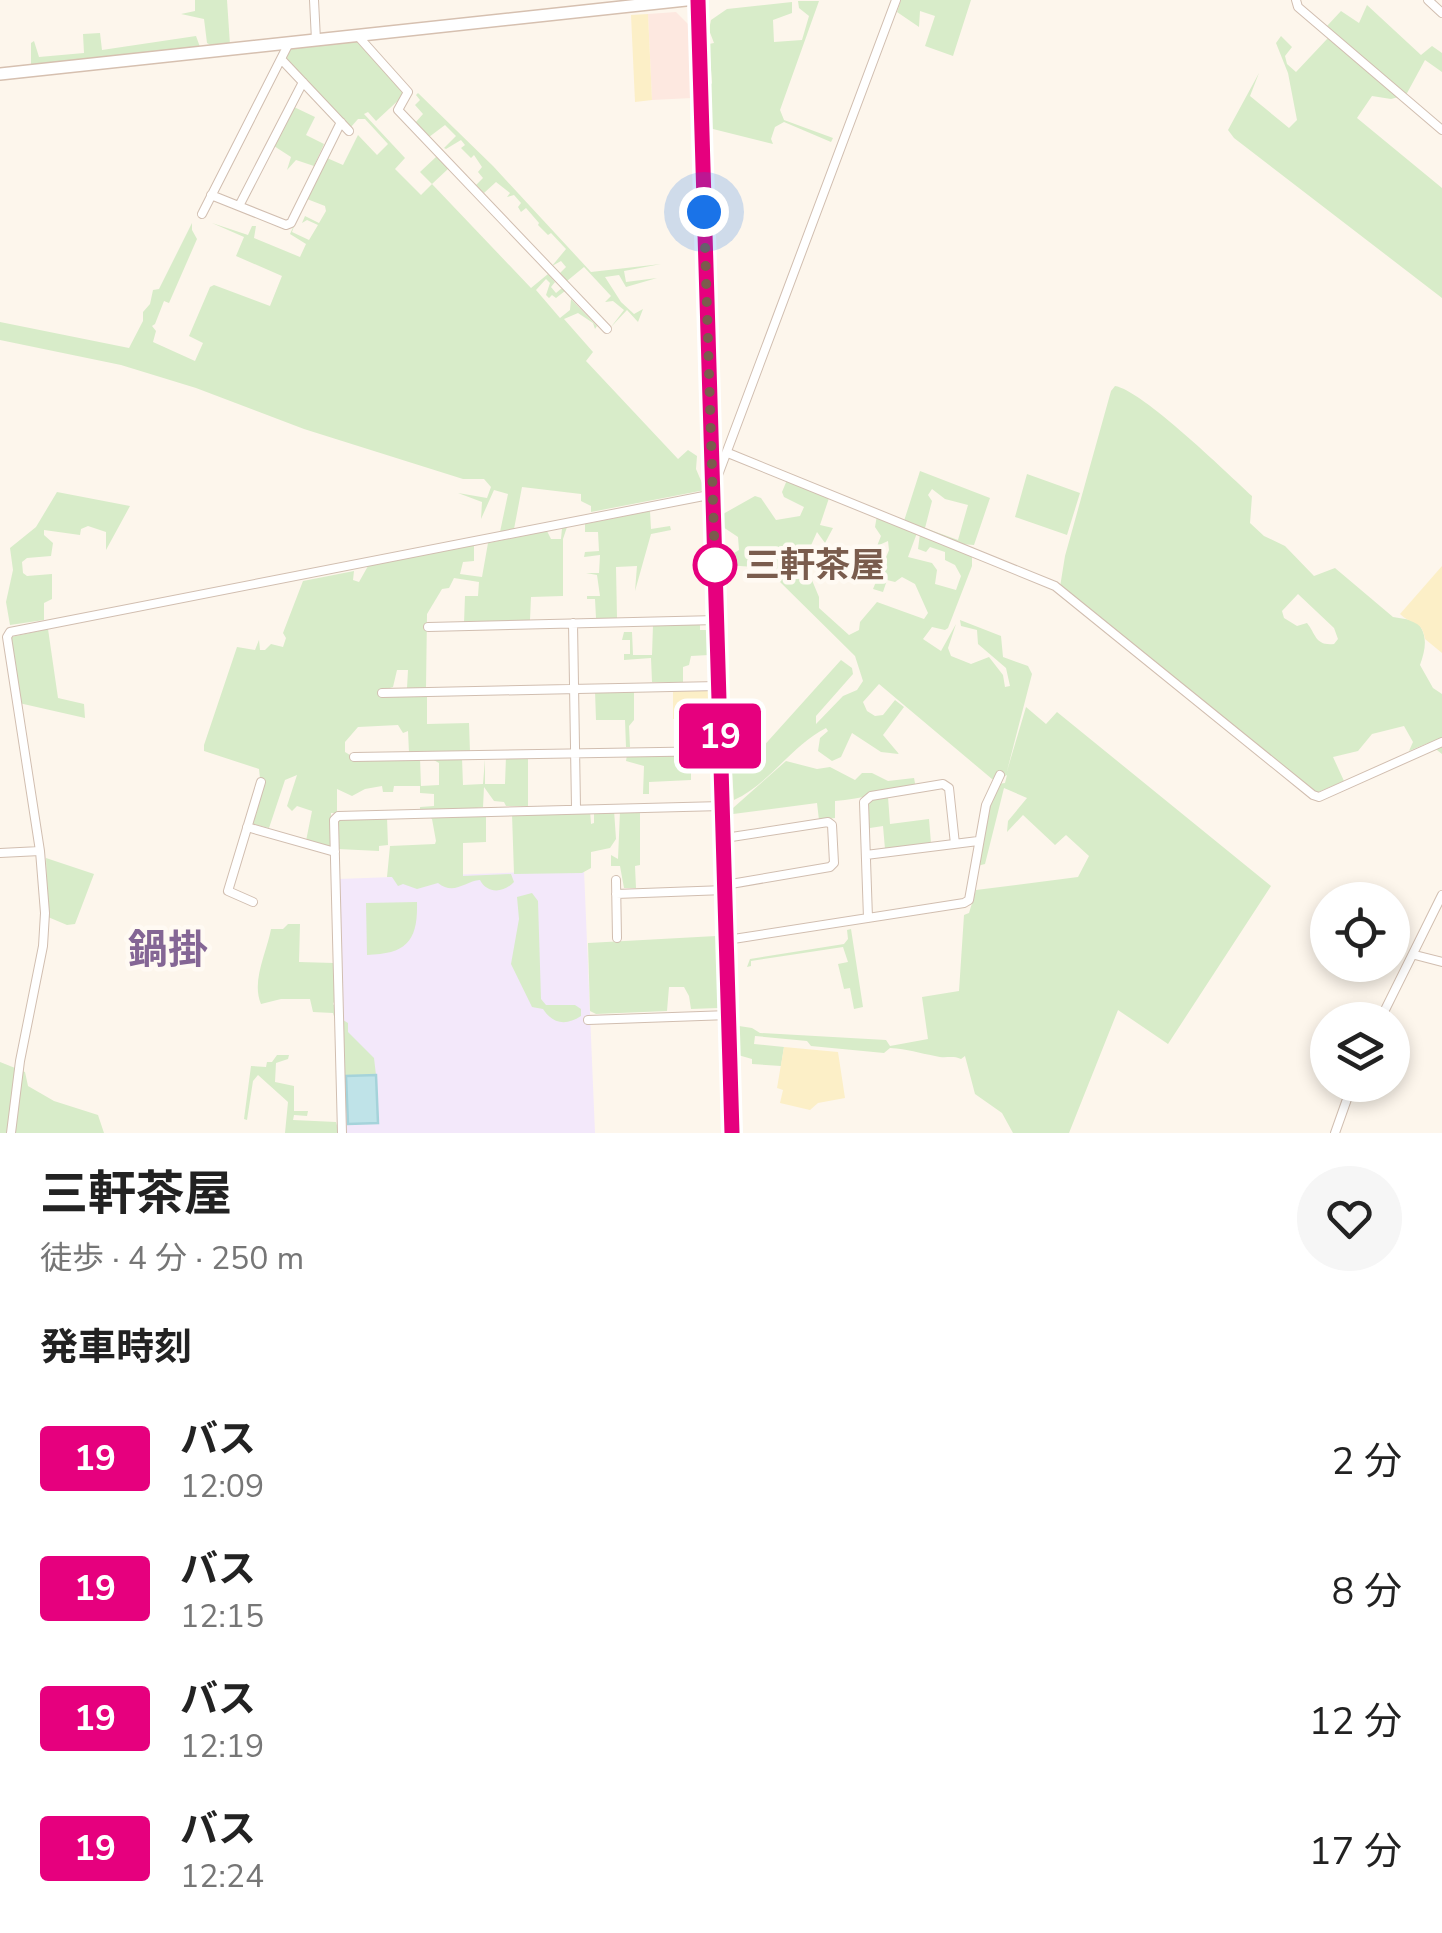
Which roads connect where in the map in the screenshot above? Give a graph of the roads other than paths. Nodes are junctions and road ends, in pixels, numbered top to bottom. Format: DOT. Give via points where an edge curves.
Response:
graph roads {
  1 [pos="314,0"];
  2 [pos="686,0"];
  3 [pos="698,0"];
  4 [pos="896,0"];
  5 [pos="1296,0"];
  6 [pos="1428,0"];
  7 [pos="618,4"];
  8 [pos="1442,13"];
  9 [pos="357,35"];
  10 [pos="316,40"];
  11 [pos="289,42"];
  12 [pos="280,59"];
  13 [pos="0,74"];
  14 [pos="303,82"];
  15 [pos="341,122"];
  16 [pos="1442,130"];
  17 [pos="349,131"];
  18 [pos="211,195"];
  19 [pos="239,206"];
  20 [pos="202,214"];
  21 [pos="607,329"];
  22 [pos="728,453"];
  23 [pos="714,491"];
  24 [pos="717,620"];
  25 [pos="573,623"];
  26 [pos="428,627"];
  27 [pos="718,686"];
  28 [pos="574,688"];
  29 [pos="382,693"];
  30 [pos="1442,742"];
  31 [pos="720,750"];
  32 [pos="575,752"];
  33 [pos="354,757"];
  34 [pos="1000,775"];
  35 [pos="261,782"];
  36 [pos="722,806"];
  37 [pos="576,808"];
  38 [pos="247,827"];
  39 [pos="723,838"];
  40 [pos="978,841"];
  41 [pos="956,844"];
  42 [pos="40,851"];
  43 [pos="335,852"];
  44 [pos="0,853"];
  45 [pos="866,855"];
  46 [pos="616,880"];
  47 [pos="725,888"];
  48 [pos="616,894"];
  49 [pos="1442,895"];
  50 [pos="252,902"];
  51 [pos="868,918"];
  52 [pos="617,938"];
  53 [pos="727,940"];
  54 [pos="1415,954"];
  55 [pos="1442,962"];
  56 [pos="1390,1002"];
  57 [pos="729,1015"];
  58 [pos="588,1020"];
  59 [pos="1346,1102"];
  60 [pos="11,1133"];
  61 [pos="342,1133"];
  62 [pos="732,1133"];
  63 [pos="1335,1133"];
  1 -- 10 [label="street"];
  2 -- 7 [label="street"];
  3 -- 23 [label="main road"];
  4 -- 22 [label="street"];
  5 -- 16 [label="street"];
  6 -- 8 [label="street"];
  7 -- 9 [label="street"];
  9 -- 10 [label="street"];
  9 -- 21 [label="street" via="408,92 398,110"];
  10 -- 11 [label="street"];
  11 -- 12 [label="street"];
  11 -- 13 [label="street"];
  12 -- 14 [label="street"];
  12 -- 18 [label="street"];
  14 -- 15 [label="street"];
  14 -- 19 [label="street"];
  15 -- 17 [label="street"];
  15 -- 19 [label="street" via="290,222"];
  18 -- 19 [label="street"];
  18 -- 20 [label="street"];
  22 -- 23 [label="street"];
  22 -- 30 [label="street" via="1055,586 1312,795"];
  23 -- 24 [label="main road"];
  23 -- 42 [label="street" via="10,632"];
  24 -- 25 [label="street"];
  24 -- 27 [label="main road"];
  25 -- 26 [label="street"];
  25 -- 28 [label="street"];
  27 -- 28 [label="street"];
  27 -- 31 [label="main road"];
  28 -- 29 [label="street"];
  28 -- 32 [label="street"];
  31 -- 32 [label="street"];
  31 -- 36 [label="main road"];
  32 -- 33 [label="street"];
  32 -- 37 [label="street"];
  34 -- 40 [label="street"];
  35 -- 38 [label="street"];
  36 -- 37 [label="street"];
  36 -- 39 [label="main road"];
  37 -- 43 [label="street" via="338,816"];
  38 -- 43 [label="street"];
  38 -- 50 [label="street" via="228,891"];
  39 -- 47 [label="main road"];
  39 -- 47 [label="street" via="828,822 834,863"];
  40 -- 41 [label="street"];
  40 -- 51 [label="street" via="969,900"];
  41 -- 45 [label="street"];
  41 -- 45 [label="street" via="949,788 943,784 864,802"];
  42 -- 44 [label="street"];
  42 -- 60 [label="street" via="43,946"];
  43 -- 61 [label="street"];
  45 -- 51 [label="street"];
  46 -- 48 [label="street"];
  47 -- 48 [label="street"];
  47 -- 53 [label="main road"];
  48 -- 52 [label="street"];
  49 -- 54 [label="street"];
  51 -- 53 [label="street"];
  53 -- 57 [label="main road"];
  54 -- 55 [label="street"];
  54 -- 56 [label="street"];
  57 -- 58 [label="street"];
  57 -- 62 [label="main road"];
  59 -- 63 [label="street"];
}
